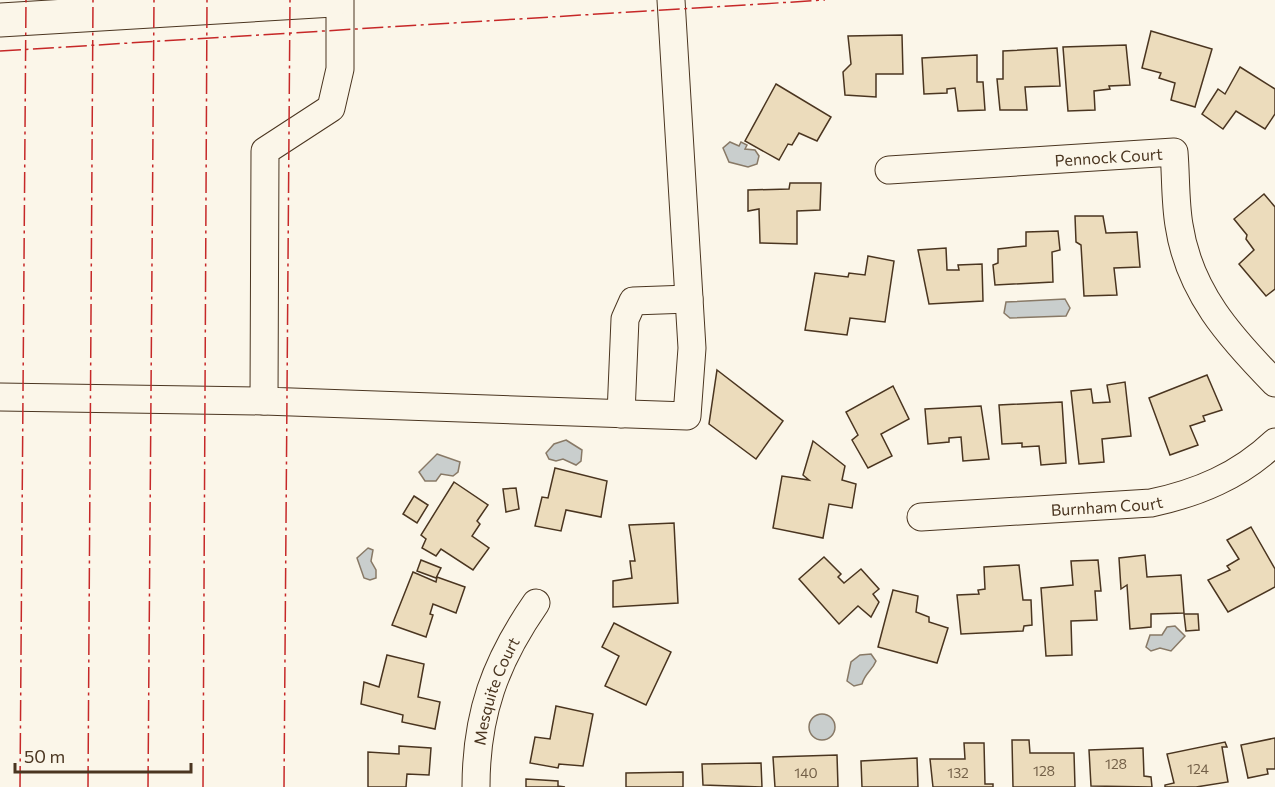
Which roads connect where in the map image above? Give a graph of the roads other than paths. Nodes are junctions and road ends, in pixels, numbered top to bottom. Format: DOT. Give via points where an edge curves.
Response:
graph roads {
  1 [pos="333,0"];
  2 [pos="340,0"];
  3 [pos="671,0"];
  4 [pos="0,20"];
  5 [pos="889,170"];
  6 [pos="689,299"];
  7 [pos="1275,383"];
  8 [pos="0,397"];
  9 [pos="264,401"];
  10 [pos="621,414"];
  11 [pos="1275,442"];
  12 [pos="921,517"];
  13 [pos="536,603"];
  14 [pos="476,787"];
  1 -- 4 [label="main road"];
  2 -- 9 [label="street" via="340,69 331,108 265,151"];
  3 -- 6 [label="street"];
  5 -- 7 [label="street, Pennock Court" via="1174,152 1183,247 1199,290 1237,344"];
  6 -- 10 [label="street" via="633,302 625,319"];
  6 -- 10 [label="street" via="692,348 687,416"];
  8 -- 9 [label="street"];
  9 -- 10 [label="street"];
  11 -- 12 [label="street, Burnham Court" via="1257,459 1217,483 1151,503"];
  13 -- 14 [label="street, Mesquite Court" via="494,678 482,715"];
}
